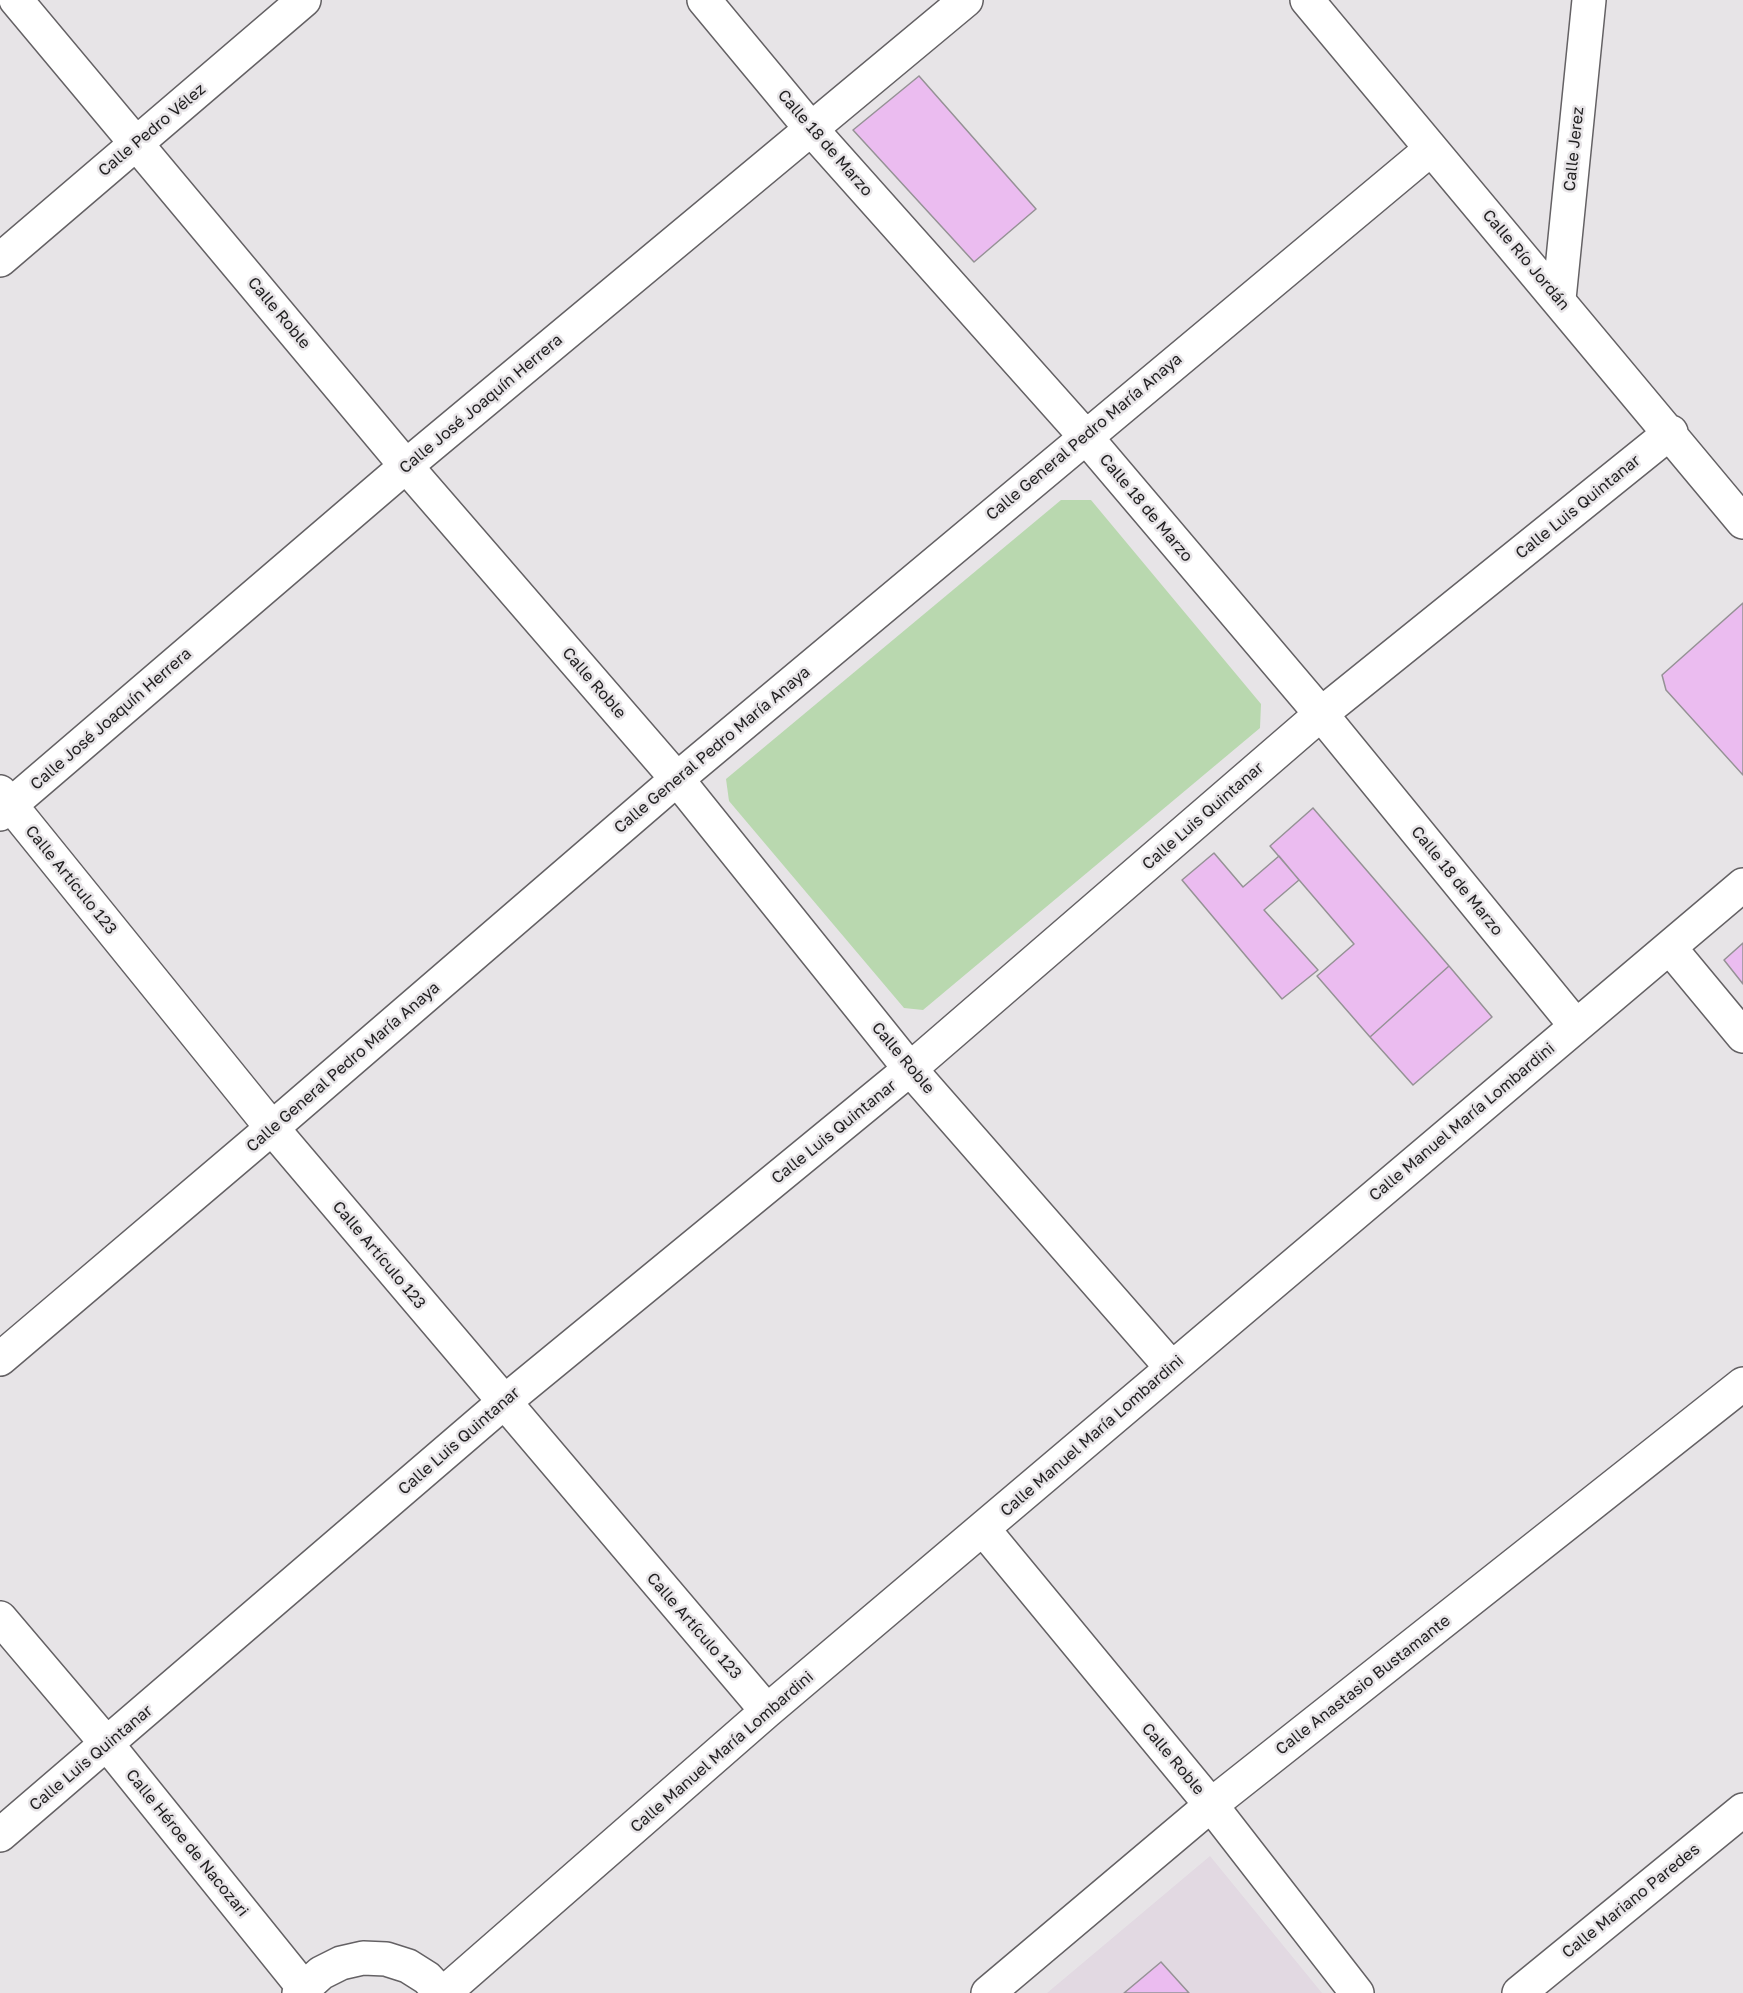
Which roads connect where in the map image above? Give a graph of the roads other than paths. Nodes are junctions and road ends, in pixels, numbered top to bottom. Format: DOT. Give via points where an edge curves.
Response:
graph roads {
  1 [pos="16,0"];
  2 [pos="304,0"];
  3 [pos="704,0"];
  4 [pos="966,0"];
  5 [pos="1307,0"];
  6 [pos="1589,0"];
  7 [pos="812,130"];
  8 [pos="136,143"];
  9 [pos="1431,149"];
  10 [pos="0,260"];
  11 [pos="1559,299"];
  12 [pos="1671,432"];
  13 [pos="1085,436"];
  14 [pos="406,466"];
  15 [pos="1743,522"];
  16 [pos="1321,714"];
  17 [pos="677,778"];
  18 [pos="4,804"];
  19 [pos="1743,885"];
  20 [pos="1670,948"];
  21 [pos="1576,1026"];
  22 [pos="1743,1036"];
  23 [pos="910,1069"];
  24 [pos="272,1128"];
  25 [pos="0,1359"];
  26 [pos="1171,1367"];
  27 [pos="1743,1384"];
  28 [pos="503,1403"];
  29 [pos="984,1530"];
  30 [pos="0,1618"];
  31 [pos="767,1711"];
  32 [pos="107,1744"];
  33 [pos="1211,1805"];
  34 [pos="1743,1810"];
  35 [pos="0,1835"];
  36 [pos="301,1990"];
  37 [pos="443,1993"];
  38 [pos="987,1993"];
  39 [pos="1357,1993"];
  40 [pos="1519,1993"];
  1 -- 8 [label="street, Calle Roble"];
  2 -- 8 [label="street, Calle Pedro Vélez"];
  3 -- 7 [label="street, Calle 18 de Marzo"];
  4 -- 7 [label="street, Calle José Joaquín Herrera"];
  5 -- 9 [label="street, Calle Río Jordán"];
  6 -- 11 [label="street, Calle Jerez"];
  7 -- 13 [label="street, Calle 18 de Marzo"];
  7 -- 14 [label="street, Calle José Joaquín Herrera"];
  8 -- 10 [label="street, Calle Pedro Vélez"];
  8 -- 14 [label="street, Calle Roble"];
  9 -- 11 [label="street, Calle Río Jordán"];
  9 -- 13 [label="street, Calle General Pedro María Anaya"];
  11 -- 12 [label="street, Calle Río Jordán"];
  12 -- 15 [label="street, Calle Río Jordán"];
  12 -- 16 [label="street, Calle Luis Quintanar"];
  13 -- 16 [label="street, Calle 18 de Marzo"];
  13 -- 17 [label="street, Calle General Pedro María Anaya"];
  14 -- 17 [label="street, Calle Roble"];
  14 -- 18 [label="street, Calle José Joaquín Herrera"];
  16 -- 21 [label="street, Calle 18 de Marzo"];
  16 -- 23 [label="street, Calle Luis Quintanar"];
  17 -- 23 [label="street, Calle Roble"];
  17 -- 24 [label="street, Calle General Pedro María Anaya"];
  18 -- 24 [label="street, Calle Artículo 123"];
  19 -- 20 [label="street, Calle Manuel María Lombardini"];
  20 -- 21 [label="street, Calle Manuel María Lombardini"];
  20 -- 22 [label="street"];
  21 -- 26 [label="street, Calle Manuel María Lombardini"];
  23 -- 26 [label="street, Calle Roble"];
  23 -- 28 [label="street, Calle Luis Quintanar"];
  24 -- 25 [label="street, Calle General Pedro María Anaya"];
  24 -- 28 [label="street, Calle Artículo 123"];
  26 -- 29 [label="street, Calle Manuel María Lombardini"];
  27 -- 33 [label="street, Calle Anastasio Bustamante"];
  28 -- 31 [label="street, Calle Artículo 123"];
  28 -- 32 [label="street, Calle Luis Quintanar"];
  29 -- 31 [label="street, Calle Manuel María Lombardini"];
  29 -- 33 [label="street, Calle Roble"];
  30 -- 32 [label="street, Calle Héroe de Nacozari"];
  31 -- 37 [label="street, Calle Manuel María Lombardini"];
  32 -- 35 [label="street, Calle Luis Quintanar"];
  32 -- 36 [label="street, Calle Héroe de Nacozari"];
  33 -- 38 [label="street, Calle Anastasio Bustamante"];
  33 -- 39 [label="street, Calle Roble"];
  34 -- 40 [label="street, Calle Mariano Paredes"];
  36 -- 37 [label="street" via="321,1972 363,1958 386,1959 408,1966"];
}
